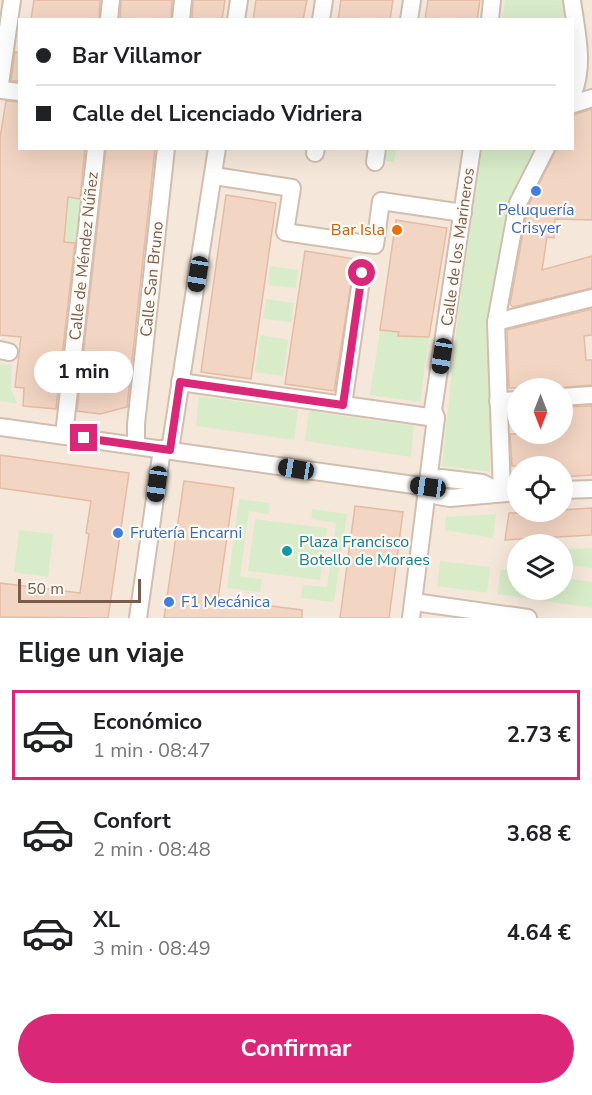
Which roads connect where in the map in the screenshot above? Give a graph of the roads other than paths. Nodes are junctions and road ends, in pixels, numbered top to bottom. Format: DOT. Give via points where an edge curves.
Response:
graph roads {
  1 [pos="12,0"];
  2 [pos="111,0"];
  3 [pos="183,0"];
  4 [pos="239,0"];
  5 [pos="324,0"];
  6 [pos="412,0"];
  7 [pos="492,0"];
  8 [pos="573,0"];
  9 [pos="109,18"];
  10 [pos="181,18"];
  11 [pos="236,18"];
  12 [pos="321,18"];
  13 [pos="409,18"];
  14 [pos="490,18"];
  15 [pos="0,84"];
  16 [pos="0,90"];
  17 [pos="574,90"];
  18 [pos="18,92"];
  19 [pos="592,98"];
  20 [pos="574,104"];
  21 [pos="96,150"];
  22 [pos="166,150"];
  23 [pos="217,150"];
  24 [pos="472,150"];
  25 [pos="545,150"];
  26 [pos="213,176"];
  27 [pos="463,213"];
  28 [pos="362,273"];
  29 [pos="592,298"];
  30 [pos="496,322"];
  31 [pos="180,382"];
  32 [pos="592,395"];
  33 [pos="573,396"];
  34 [pos="498,401"];
  35 [pos="507,401"];
  36 [pos="343,405"];
  37 [pos="436,418"];
  38 [pos="0,427"];
  39 [pos="64,435"];
  40 [pos="136,445"];
  41 [pos="166,449"];
  42 [pos="507,469"];
  43 [pos="428,487"];
  44 [pos="592,489"];
  45 [pos="573,490"];
  46 [pos="507,491"];
  47 [pos="412,610"];
  48 [pos="138,618"];
  49 [pos="528,618"];
  1 -- 15 [label="street"];
  2 -- 9 [label="street"];
  3 -- 10 [label="street"];
  4 -- 11 [label="street"];
  5 -- 12 [label="street"];
  6 -- 13 [label="street"];
  7 -- 14 [label="street"];
  8 -- 17 [label="street" via="579,53 579,78"];
  16 -- 18 [label="street"];
  19 -- 20 [label="street"];
  21 -- 39 [label="street, Calle de Méndez Núñez"];
  22 -- 40 [label="street, Calle San Bruno"];
  23 -- 26 [label="street"];
  24 -- 27 [label="street, Calle de los Marineros"];
  25 -- 30 [label="street" via="518,203"];
  26 -- 27 [label="street" via="292,188 285,232 375,245 381,201"];
  26 -- 31 [label="street"];
  27 -- 37 [label="street, Calle de los Marineros" via="433,410"];
  28 -- 36 [label="street"];
  29 -- 30 [label="street"];
  30 -- 34 [label="street"];
  31 -- 36 [label="street"];
  31 -- 41 [label="street"];
  32 -- 33 [label="street"];
  34 -- 35 [label="street"];
  34 -- 42 [label="street"];
  36 -- 37 [label="street"];
  37 -- 43 [label="street, Calle de los Marineros"];
  38 -- 39 [label="street"];
  39 -- 40 [label="street"];
  40 -- 41 [label="street"];
  41 -- 43 [label="street"];
  41 -- 48 [label="street"];
  43 -- 46 [label="street" via="441,478 482,483"];
  43 -- 47 [label="street, Calle de los Marineros"];
  44 -- 45 [label="street"];
  47 -- 49 [label="street"];
}
